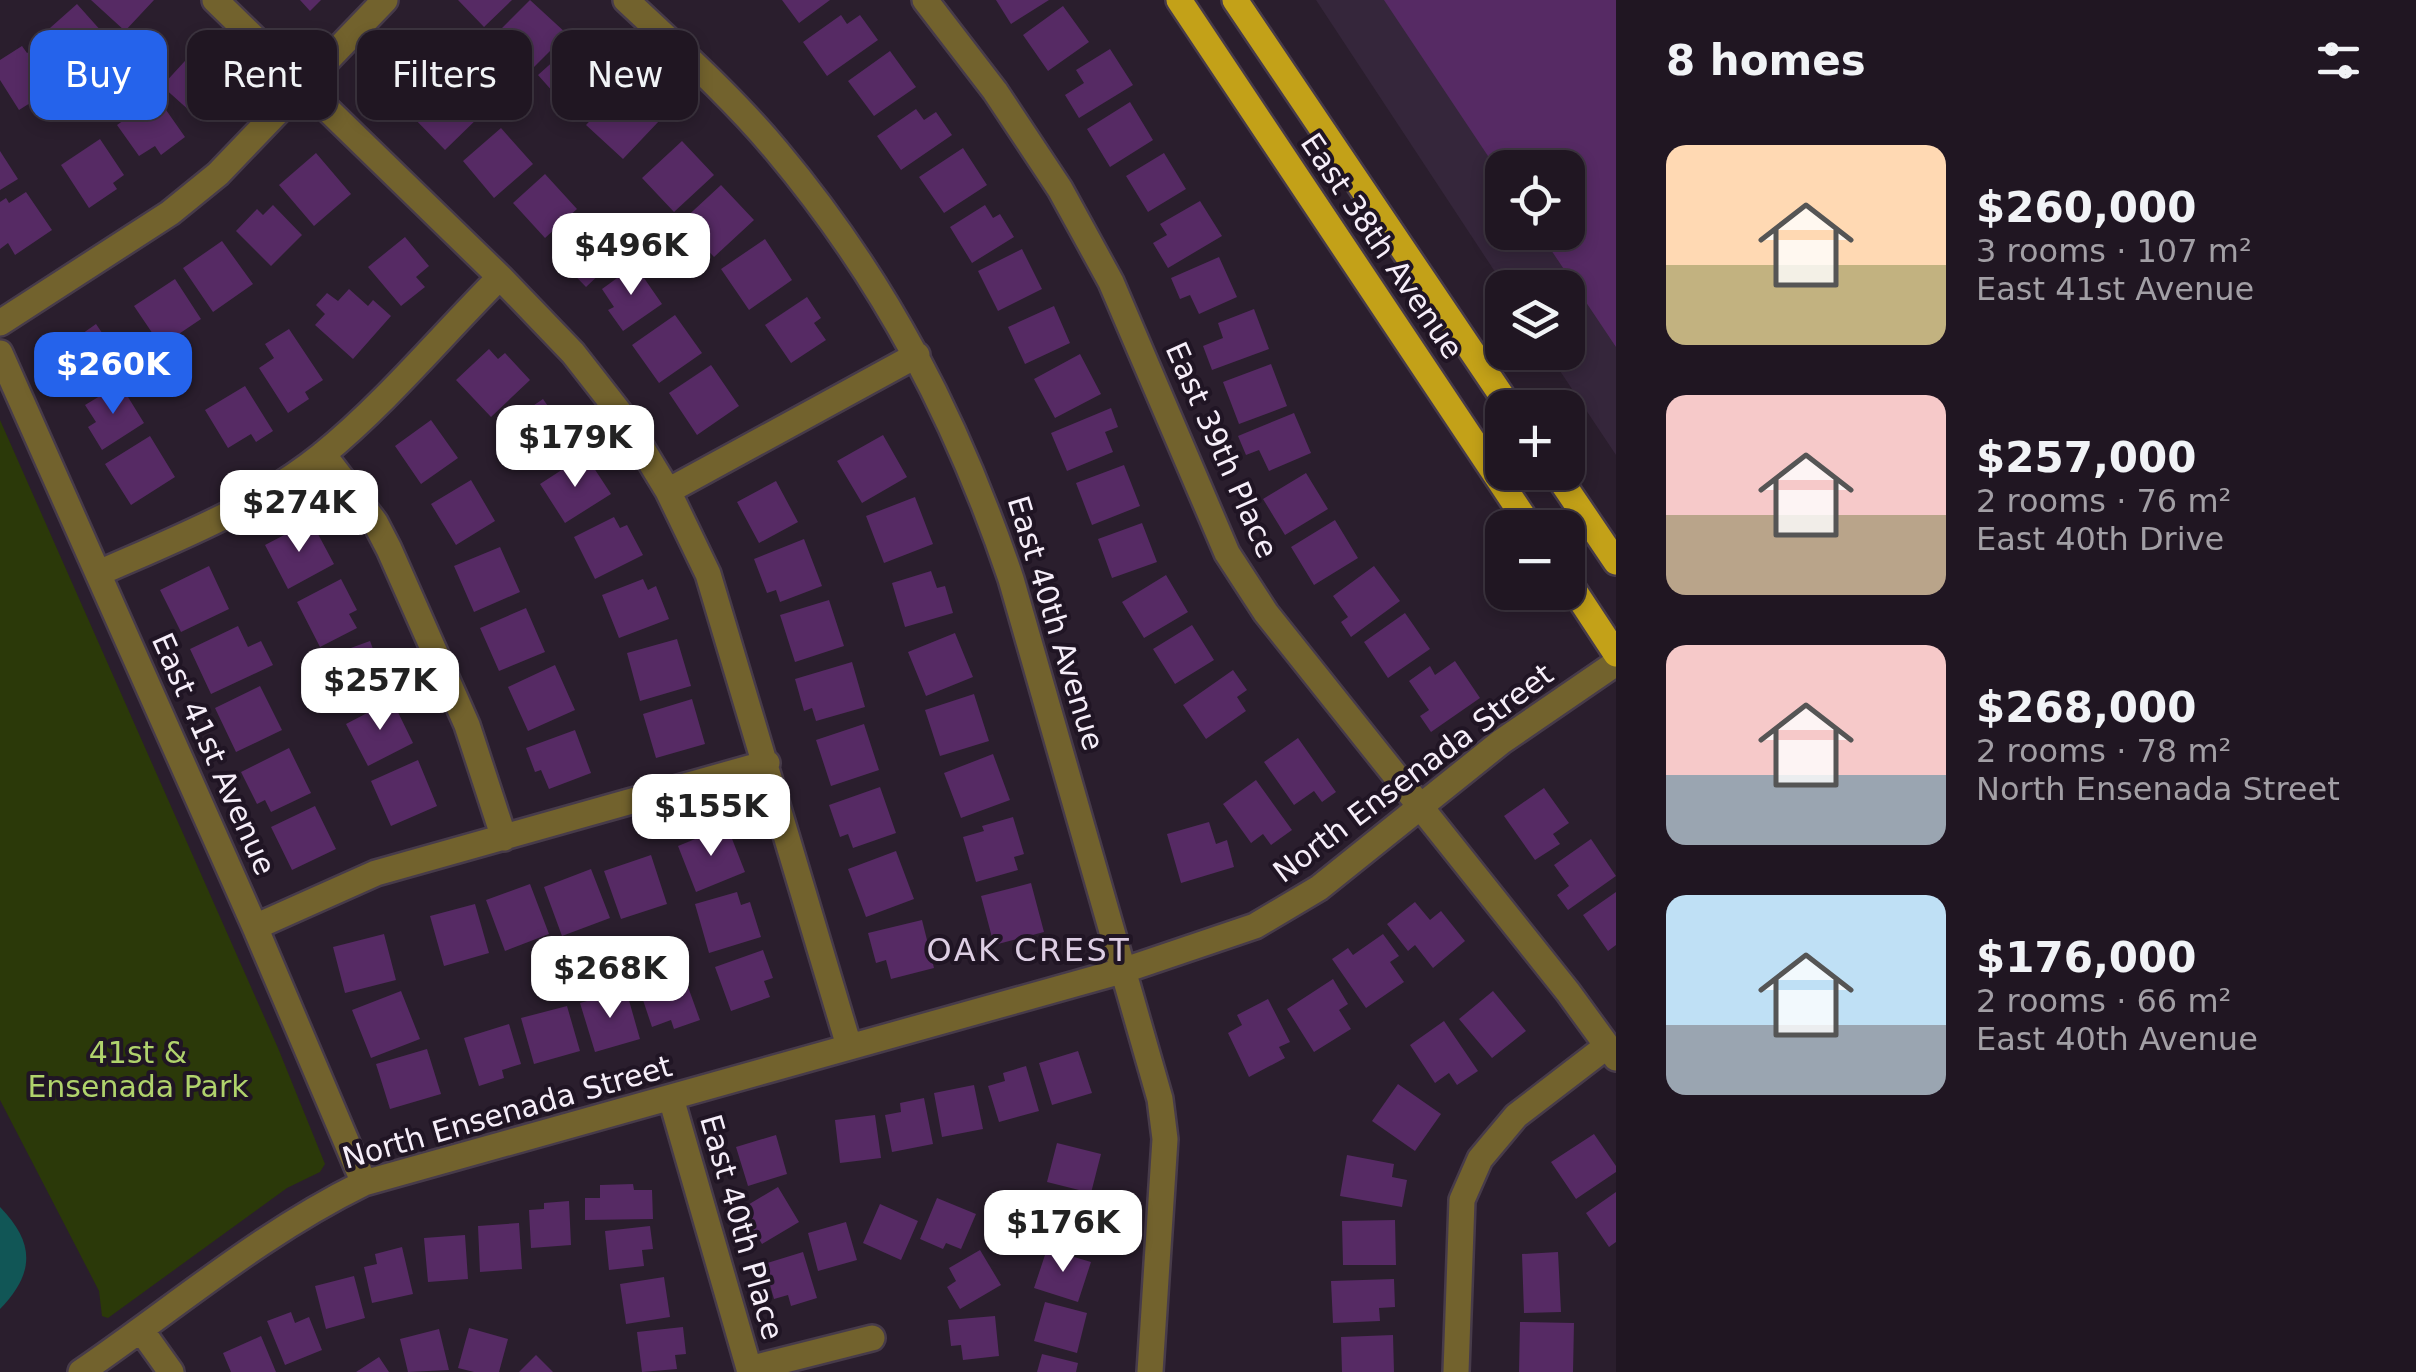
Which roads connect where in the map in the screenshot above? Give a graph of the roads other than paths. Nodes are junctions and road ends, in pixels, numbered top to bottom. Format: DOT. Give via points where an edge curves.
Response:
graph roads {
  1 [pos="215,0"];
  2 [pos="385,0"];
  3 [pos="626,0"];
  4 [pos="924,0"];
  5 [pos="1179,0"];
  6 [pos="1236,0"];
  7 [pos="246,30"];
  8 [pos="337,52"];
  9 [pos="337,119"];
  10 [pos="271,120"];
  11 [pos="500,277"];
  12 [pos="0,323"];
  13 [pos="0,353"];
  14 [pos="918,355"];
  15 [pos="1498,390"];
  16 [pos="323,454"];
  17 [pos="668,490"];
  18 [pos="1566,490"];
  19 [pos="1519,510"];
  20 [pos="1616,562"];
  21 [pos="100,573"];
  22 [pos="1585,607"];
  23 [pos="1616,654"];
  24 [pos="1616,663"];
  25 [pos="767,763"];
  26 [pos="1419,805"];
  27 [pos="504,838"];
  28 [pos="255,926"];
  29 [pos="1125,970"];
  30 [pos="849,1046"];
  31 [pos="1611,1052"];
  32 [pos="671,1098"];
  33 [pos="364,1184"];
  34 [pos="142,1330"];
  35 [pos="872,1338"];
  36 [pos="749,1370"];
  37 [pos="81,1372"];
  38 [pos="171,1372"];
  39 [pos="1150,1372"];
  40 [pos="1456,1372"];
  1 -- 7 [label="street"];
  2 -- 8 [label="street"];
  3 -- 14 [label="street, East 40th Avenue" via="774,147 854,252"];
  4 -- 26 [label="street, East 39th Place" via="1060,189 1111,282 1227,553 1266,613"];
  5 -- 19 [label="main road, East 38th Avenue"];
  6 -- 15 [label="main road, East 38th Avenue"];
  9 -- 11 [label="street"];
  10 -- 12 [label="street" via="170,212"];
  11 -- 16 [label="street"];
  11 -- 17 [label="street" via="573,353"];
  13 -- 21 [label="street, East 41st Avenue"];
  14 -- 17 [label="street"];
  14 -- 29 [label="street, East 40th Avenue" via="982,494 1011,579"];
  16 -- 21 [label="street" via="228,515"];
  16 -- 27 [label="street" via="389,549 468,725"];
  17 -- 25 [label="street" via="708,574"];
  18 -- 20 [label="main road"];
  21 -- 28 [label="street, East 41st Avenue"];
  22 -- 23 [label="main road"];
  24 -- 26 [label="street, North Ensenada Street"];
  25 -- 27 [label="street"];
  25 -- 30 [label="street"];
  26 -- 29 [label="street, North Ensenada Street" via="1282,912"];
  26 -- 31 [label="street, East 39th Place"];
  27 -- 28 [label="street" via="376,872"];
  28 -- 33 [label="street, East 41st Avenue"];
  29 -- 30 [label="street, North Ensenada Street"];
  29 -- 39 [label="street, East 40th Avenue" via="1165,1139"];
  30 -- 32 [label="street, North Ensenada Street"];
  31 -- 40 [label="street, East 39th Place" via="1516,1116 1480,1159 1462,1200"];
  32 -- 33 [label="street, North Ensenada Street"];
  32 -- 36 [label="street, East 40th Place"];
  33 -- 34 [label="street, North Ensenada Street" via="264,1238"];
  34 -- 37 [label="street, North Ensenada Street"];
  34 -- 38 [label="street"];
  35 -- 36 [label="street, East 40th Place"];
}
